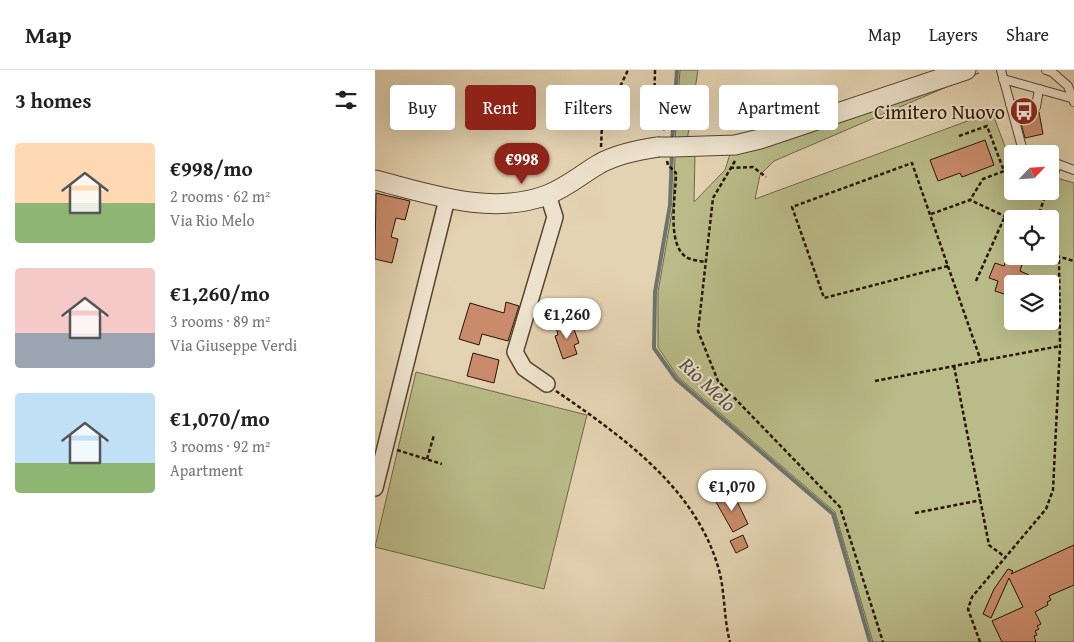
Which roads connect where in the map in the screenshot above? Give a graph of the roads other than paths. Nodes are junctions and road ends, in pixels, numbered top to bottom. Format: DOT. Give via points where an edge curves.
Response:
graph roads {
  1 [pos="966,70"];
  2 [pos="1001,70"];
  3 [pos="1046,70"];
  4 [pos="1003,79"];
  5 [pos="1039,89"];
  6 [pos="1072,100"];
  7 [pos="1010,104"];
  8 [pos="1021,145"];
  9 [pos="1059,164"];
  10 [pos="1074,170"];
  11 [pos="375,180"];
  12 [pos="548,194"];
  13 [pos="447,199"];
  14 [pos="547,384"];
  15 [pos="375,488"];
  1 -- 12 [label="street" via="746,142 633,150 601,163"];
  2 -- 4 [label="lane"];
  3 -- 6 [label="lane" via="1068,86"];
  4 -- 5 [label="lane"];
  4 -- 7 [label="lane"];
  5 -- 6 [label="lane"];
  5 -- 7 [label="lane" via="1036,107"];
  7 -- 8 [label="lane"];
  9 -- 10 [label="lane"];
  11 -- 13 [label="street"];
  12 -- 13 [label="street" via="525,202 501,204"];
  12 -- 14 [label="street" via="555,217 515,352 524,368"];
  13 -- 15 [label="street"];
}
